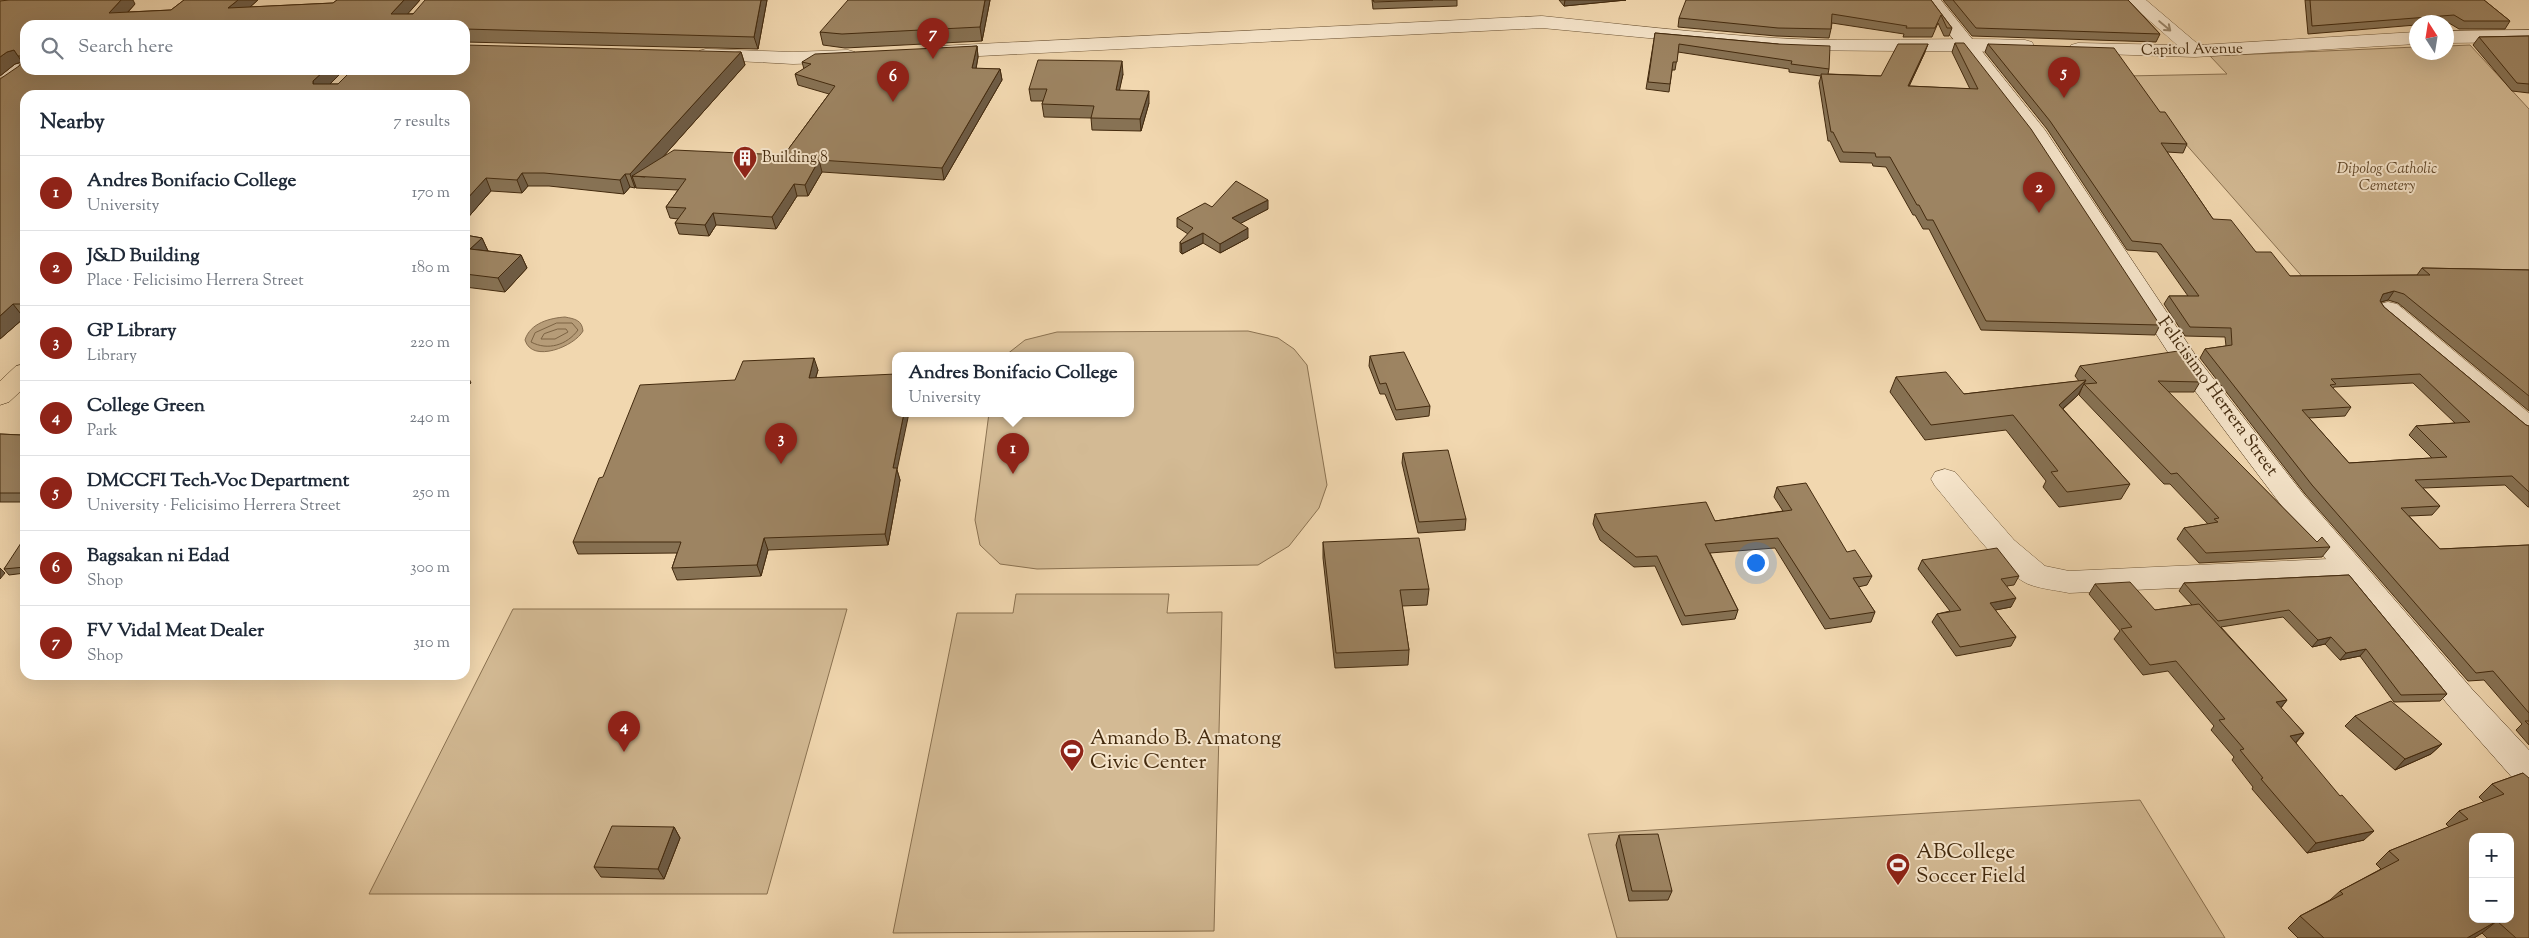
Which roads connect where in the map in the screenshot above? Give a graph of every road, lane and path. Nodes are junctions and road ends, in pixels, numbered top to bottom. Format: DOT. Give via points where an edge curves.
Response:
graph roads {
  1 [pos="1932,0"];
  2 [pos="2135,0"];
  3 [pos="2508,20"];
  4 [pos="2529,36"];
  5 [pos="2454,37"];
  6 [pos="2409,38"];
  7 [pos="1968,44"];
  8 [pos="2195,51"];
  9 [pos="920,53"];
  10 [pos="693,55"];
  11 [pos="861,55"];
  12 [pos="20,70"];
  13 [pos="0,71"];
  14 [pos="20,73"];
  15 [pos="0,86"];
  16 [pos="2388,309"];
  17 [pos="20,377"];
  18 [pos="0,396"];
  19 [pos="2526,421"];
  20 [pos="1945,479"];
  21 [pos="2350,569"];
  22 [pos="2529,773"];
  1 -- 7 [label="street, Felicisimo Herrera Street"];
  2 -- 8 [label="street, one-way"];
  3 -- 4 [label="street"];
  4 -- 5 [label="street"];
  6 -- 8 [label="street, Capitol Avenue"];
  7 -- 8 [label="street, Capitol Avenue"];
  7 -- 9 [label="street, Capitol Avenue" via="1776,44 1542,22"];
  7 -- 21 [label="street, Felicisimo Herrera Street" via="2038,134 2189,365"];
  10 -- 11 [label="street" via="793,58"];
  12 -- 13 [label="street"];
  14 -- 15 [label="street"];
  16 -- 19 [label="street"];
  17 -- 18 [label="main road"];
  20 -- 21 [label="street" via="2004,548 2036,575 2069,582"];
  21 -- 22 [label="street, Felicisimo Herrera Street"];
}
